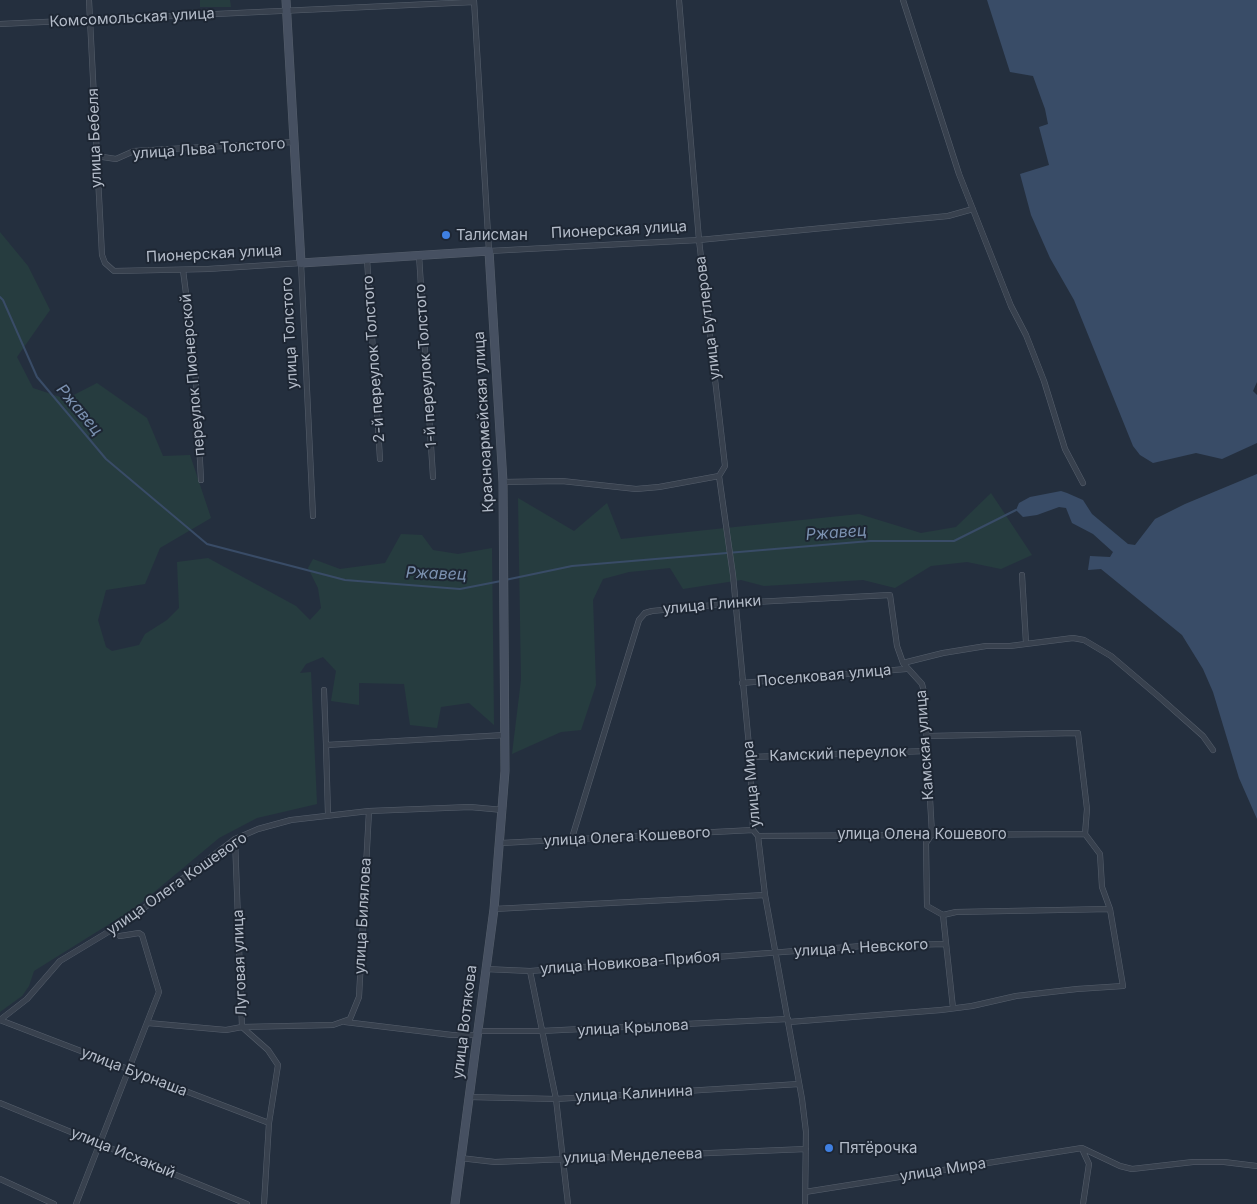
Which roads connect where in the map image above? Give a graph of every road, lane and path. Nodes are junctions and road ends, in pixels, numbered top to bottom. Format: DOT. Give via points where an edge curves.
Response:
graph roads {
  1 [pos="89,0"];
  2 [pos="286,0"];
  3 [pos="679,0"];
  4 [pos="903,0"];
  5 [pos="474,1"];
  6 [pos="286,11"];
  7 [pos="91,20"];
  8 [pos="0,24"];
  9 [pos="294,142"];
  10 [pos="96,156"];
  11 [pos="973,210"];
  12 [pos="699,240"];
  13 [pos="489,251"];
  14 [pos="419,255"];
  15 [pos="367,259"];
  16 [pos="301,263"];
  17 [pos="183,270"];
  18 [pos="114,271"];
  19 [pos="380,459"];
  20 [pos="719,476"];
  21 [pos="433,477"];
  22 [pos="201,480"];
  23 [pos="503,482"];
  24 [pos="1083,483"];
  25 [pos="313,516"];
  26 [pos="1022,575"];
  27 [pos="735,603"];
  28 [pos="1026,644"];
  29 [pos="904,666"];
  30 [pos="742,684"];
  31 [pos="324,690"];
  32 [pos="505,735"];
  33 [pos="927,736"];
  34 [pos="326,745"];
  35 [pos="1213,750"];
  36 [pos="927,751"];
  37 [pos="750,757"];
  38 [pos="503,810"];
  39 [pos="369,811"];
  40 [pos="328,815"];
  41 [pos="753,830"];
  42 [pos="932,834"];
  43 [pos="1086,834"];
  44 [pos="758,836"];
  45 [pos="235,839"];
  46 [pos="571,841"];
  47 [pos="501,843"];
  48 [pos="765,895"];
  49 [pos="494,909"];
  50 [pos="1110,909"];
  51 [pos="943,915"];
  52 [pos="120,936"];
  53 [pos="946,944"];
  54 [pos="776,953"];
  55 [pos="485,969"];
  56 [pos="530,970"];
  57 [pos="953,1008"];
  58 [pos="0,1020"];
  59 [pos="788,1021"];
  60 [pos="344,1022"];
  61 [pos="148,1023"];
  62 [pos="242,1028"];
  63 [pos="541,1032"];
  64 [pos="477,1033"];
  65 [pos="128,1071"];
  66 [pos="799,1084"];
  67 [pos="469,1097"];
  68 [pos="556,1099"];
  69 [pos="0,1103"];
  70 [pos="269,1123"];
  71 [pos="100,1144"];
  72 [pos="1082,1148"];
  73 [pos="806,1149"];
  74 [pos="460,1158"];
  75 [pos="563,1159"];
  76 [pos="1257,1166"];
  77 [pos="0,1179"];
  78 [pos="805,1192"];
  79 [pos="54,1204"];
  80 [pos="76,1204"];
  81 [pos="247,1204"];
  82 [pos="264,1204"];
  83 [pos="455,1204"];
  84 [pos="568,1204"];
  85 [pos="805,1204"];
  86 [pos="1082,1204"];
  1 -- 7 [label="street, улица Бебеля"];
  2 -- 6 [label="street, улица Толстого"];
  3 -- 12 [label="street, улица Бутлерова"];
  4 -- 11 [label="street"];
  5 -- 6 [label="street, Комсомольская улица"];
  5 -- 13 [label="street, Красноармейская улица"];
  6 -- 7 [label="street, Комсомольская улица"];
  6 -- 9 [label="street, улица Толстого"];
  7 -- 8 [label="street, Комсомольская улица"];
  7 -- 10 [label="street, улица Бебеля"];
  9 -- 10 [label="street, улица Льва Толстого" via="134,151 109,160"];
  9 -- 16 [label="street, улица Толстого"];
  10 -- 18 [label="street, улица Бебеля" via="102,255"];
  11 -- 12 [label="street, Пионерская улица" via="948,216"];
  11 -- 24 [label="street" via="1044,381 1065,449"];
  12 -- 13 [label="street, Пионерская улица"];
  12 -- 20 [label="street, улица Бутлерова" via="725,466"];
  13 -- 14 [label="street, Пионерская улица"];
  13 -- 23 [label="street, Красноармейская улица"];
  14 -- 15 [label="street, Пионерская улица"];
  14 -- 21 [label="street, 1-й переулок Толстого"];
  15 -- 16 [label="street, Пионерская улица"];
  15 -- 19 [label="street, 2-й переулок Толстого"];
  16 -- 17 [label="street, Пионерская улица"];
  16 -- 25 [label="street, улица Толстого"];
  17 -- 18 [label="street, Пионерская улица"];
  17 -- 22 [label="street, переулок Пионерской" via="195,365"];
  20 -- 23 [label="street" via="636,489 562,481"];
  20 -- 27 [label="street, улица Бутлерова"];
  23 -- 32 [label="street, Красноармейская улица"];
  26 -- 28 [label="street"];
  27 -- 29 [label="street, улица Глинки" via="890,595 897,646"];
  27 -- 30 [label="street, улица Мира"];
  27 -- 46 [label="street, улица Глинки" via="652,611 639,620"];
  28 -- 29 [label="street, Поселковая улица" via="943,653"];
  28 -- 35 [label="street, Поселковая улица" via="1073,638 1094,645 1188,722"];
  29 -- 30 [label="street, Поселковая улица"];
  29 -- 33 [label="street, Камская улица" via="922,684"];
  30 -- 37 [label="street, улица Мира"];
  31 -- 34 [label="street"];
  32 -- 34 [label="street"];
  32 -- 38 [label="street, Красноармейская улица"];
  33 -- 36 [label="street, Камская улица"];
  33 -- 43 [label="street, Камский переулок" via="1078,733 1087,809"];
  34 -- 40 [label="street"];
  36 -- 37 [label="street, Камский переулок"];
  36 -- 42 [label="street, Камская улица"];
  37 -- 41 [label="street, улица Мира"];
  38 -- 39 [label="street, улица Олега Кошевого" via="470,807"];
  38 -- 47 [label="street, Красноармейская улица"];
  39 -- 40 [label="street, улица Олега Кошевого"];
  39 -- 60 [label="street, улица Билялова" via="359,997 350,1019"];
  40 -- 45 [label="street, улица Олега Кошевого" via="292,820"];
  41 -- 44 [label="street, улица Мира"];
  41 -- 46 [label="street, улица Олега Кошевого"];
  42 -- 43 [label="street, улица Олена Кошевого"];
  42 -- 44 [label="street, улица Олена Кошевого"];
  42 -- 51 [label="street, Камская улица" via="926,843 927,906"];
  43 -- 50 [label="street" via="1100,854 1102,887"];
  44 -- 48 [label="street, улица Мира"];
  45 -- 58 [label="street, улица Олега Кошевого" via="128,920 60,961 27,999"];
  45 -- 62 [label="street, Луговая улица"];
  46 -- 47 [label="street, улица Олега Кошевого"];
  47 -- 49 [label="street, улица Вотякова"];
  48 -- 49 [label="street"];
  48 -- 54 [label="street, улица Мира"];
  49 -- 55 [label="street, улица Вотякова"];
  50 -- 51 [label="street" via="956,912"];
  50 -- 57 [label="street" via="1123,986 1016,996"];
  51 -- 53 [label="street"];
  52 -- 61 [label="street" via="139,933 145,941 159,987"];
  53 -- 54 [label="street, улица А. Невского"];
  53 -- 57 [label="street"];
  54 -- 56 [label="street, улица Новикова-Прибоя"];
  54 -- 59 [label="street, улица Мира"];
  55 -- 56 [label="street, улица Новикова-Прибоя"];
  55 -- 64 [label="street, улица Вотякова"];
  56 -- 63 [label="street"];
  57 -- 59 [label="street"];
  58 -- 65 [label="street, улица Бурнаша"];
  59 -- 63 [label="street, улица Крылова"];
  59 -- 66 [label="street, улица Мира"];
  60 -- 62 [label="street" via="303,1027"];
  60 -- 64 [label="street, улица Крылова" via="452,1035"];
  61 -- 62 [label="street, Луговая улица" via="226,1030"];
  61 -- 65 [label="street"];
  62 -- 70 [label="street" via="268,1050 278,1065"];
  63 -- 64 [label="street, улица Крылова"];
  63 -- 68 [label="street"];
  64 -- 67 [label="street, улица Вотякова"];
  65 -- 70 [label="street, улица Бурнаша"];
  65 -- 71 [label="street"];
  66 -- 68 [label="street, улица Калинина"];
  66 -- 73 [label="street, улица Мира"];
  67 -- 68 [label="street, улица Калинина"];
  67 -- 74 [label="street, улица Вотякова"];
  68 -- 75 [label="street"];
  69 -- 71 [label="street, улица Исхакый"];
  70 -- 82 [label="street"];
  71 -- 80 [label="street"];
  71 -- 81 [label="street, улица Исхакый"];
  72 -- 76 [label="street" via="1132,1169 1193,1162"];
  72 -- 78 [label="street, улица Мира"];
  72 -- 86 [label="street" via="1089,1164"];
  73 -- 75 [label="street, улица Менделеева"];
  73 -- 78 [label="street, улица Мира"];
  74 -- 75 [label="street, улица Менделеева" via="495,1162"];
  74 -- 83 [label="street, улица Вотякова"];
  75 -- 84 [label="street"];
  77 -- 79 [label="street"];
  78 -- 85 [label="street, улица Мира"];
}
